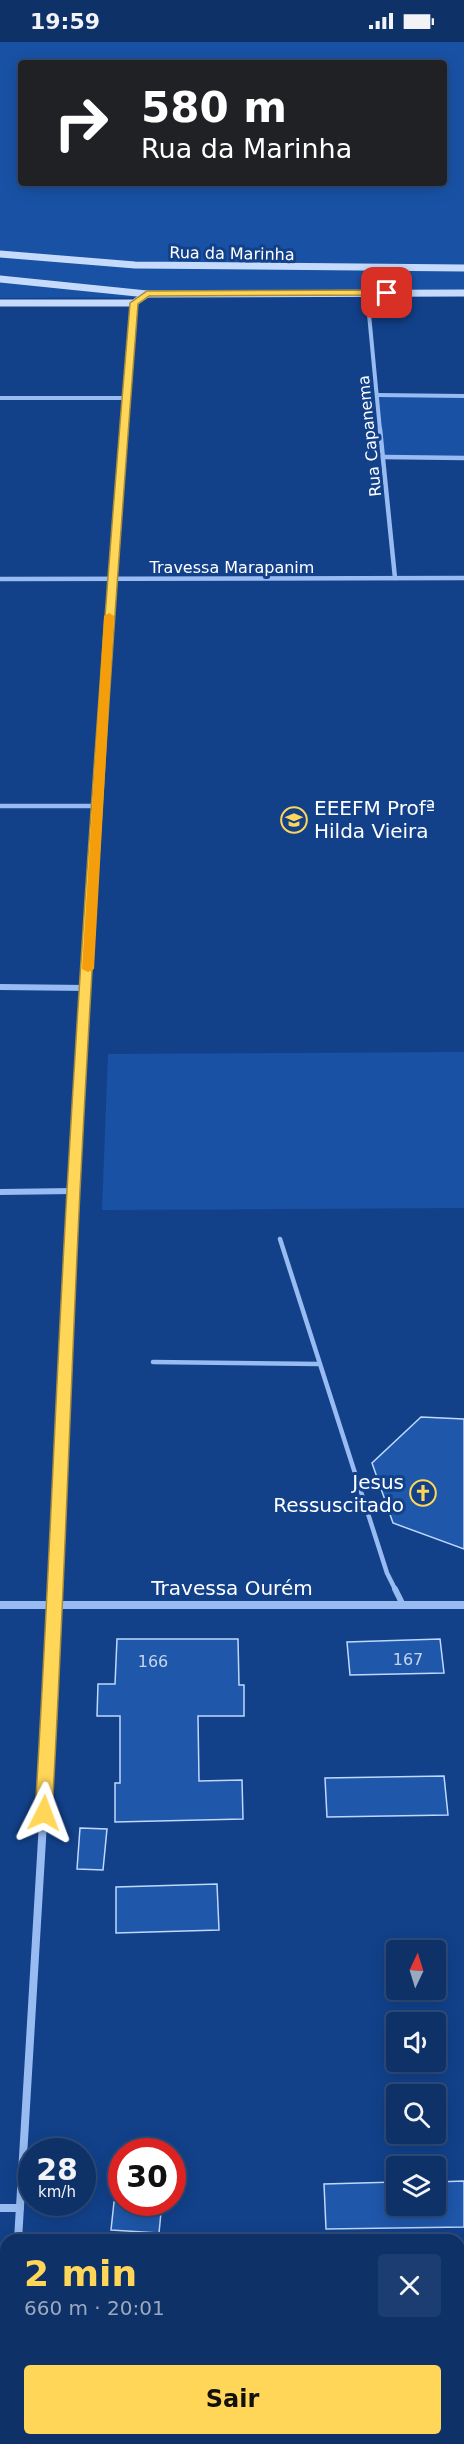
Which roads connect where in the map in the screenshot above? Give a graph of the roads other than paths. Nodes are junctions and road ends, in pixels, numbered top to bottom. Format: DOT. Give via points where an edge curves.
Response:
graph roads {
  1 [pos="0,254"];
  2 [pos="464,268"];
  3 [pos="0,279"];
  4 [pos="367,293"];
  5 [pos="464,293"];
  6 [pos="147,294"];
  7 [pos="0,303"];
  8 [pos="134,303"];
  9 [pos="376,395"];
  10 [pos="464,396"];
  11 [pos="0,398"];
  12 [pos="125,398"];
  13 [pos="383,457"];
  14 [pos="464,458"];
  15 [pos="395,578"];
  16 [pos="464,578"];
  17 [pos="0,579"];
  18 [pos="111,579"];
  19 [pos="0,806"];
  20 [pos="99,806"];
  21 [pos="0,987"];
  22 [pos="87,988"];
  23 [pos="74,1191"];
  24 [pos="0,1192"];
  25 [pos="280,1239"];
  26 [pos="153,1362"];
  27 [pos="319,1364"];
  28 [pos="56,1604"];
  29 [pos="0,1605"];
  30 [pos="403,1605"];
  31 [pos="464,1605"];
  32 [pos="24,2138"];
  33 [pos="0,2208"];
  34 [pos="18,2208"];
  35 [pos="20,2216"];
  36 [pos="18,2234"];
  1 -- 2 [label="main road, Rua da Marinha" via="135,265"];
  3 -- 6 [label="main road"];
  4 -- 5 [label="main road"];
  4 -- 6 [label="main road"];
  4 -- 9 [label="street, Rua Capanema"];
  6 -- 8 [label="main road"];
  7 -- 8 [label="main road"];
  8 -- 12 [label="street"];
  9 -- 10 [label="street"];
  9 -- 13 [label="street, Rua Capanema"];
  11 -- 12 [label="street"];
  12 -- 18 [label="street"];
  13 -- 14 [label="street"];
  13 -- 15 [label="street, Rua Capanema"];
  15 -- 16 [label="street, Travessa Marapanim"];
  15 -- 18 [label="street, Travessa Marapanim"];
  17 -- 18 [label="street, Travessa Marapanim"];
  18 -- 20 [label="street"];
  19 -- 20 [label="street"];
  20 -- 22 [label="street"];
  21 -- 22 [label="street"];
  22 -- 23 [label="street"];
  23 -- 24 [label="street"];
  23 -- 28 [label="street"];
  25 -- 27 [label="lane"];
  26 -- 27 [label="lane"];
  27 -- 30 [label="lane" via="387,1573"];
  28 -- 29 [label="street, Travessa Ourém"];
  28 -- 30 [label="street, Travessa Ourém"];
  28 -- 32 [label="street"];
  30 -- 31 [label="street, Travessa Ourém"];
  33 -- 34 [label="street"];
  35 -- 36 [label="street"];
}
